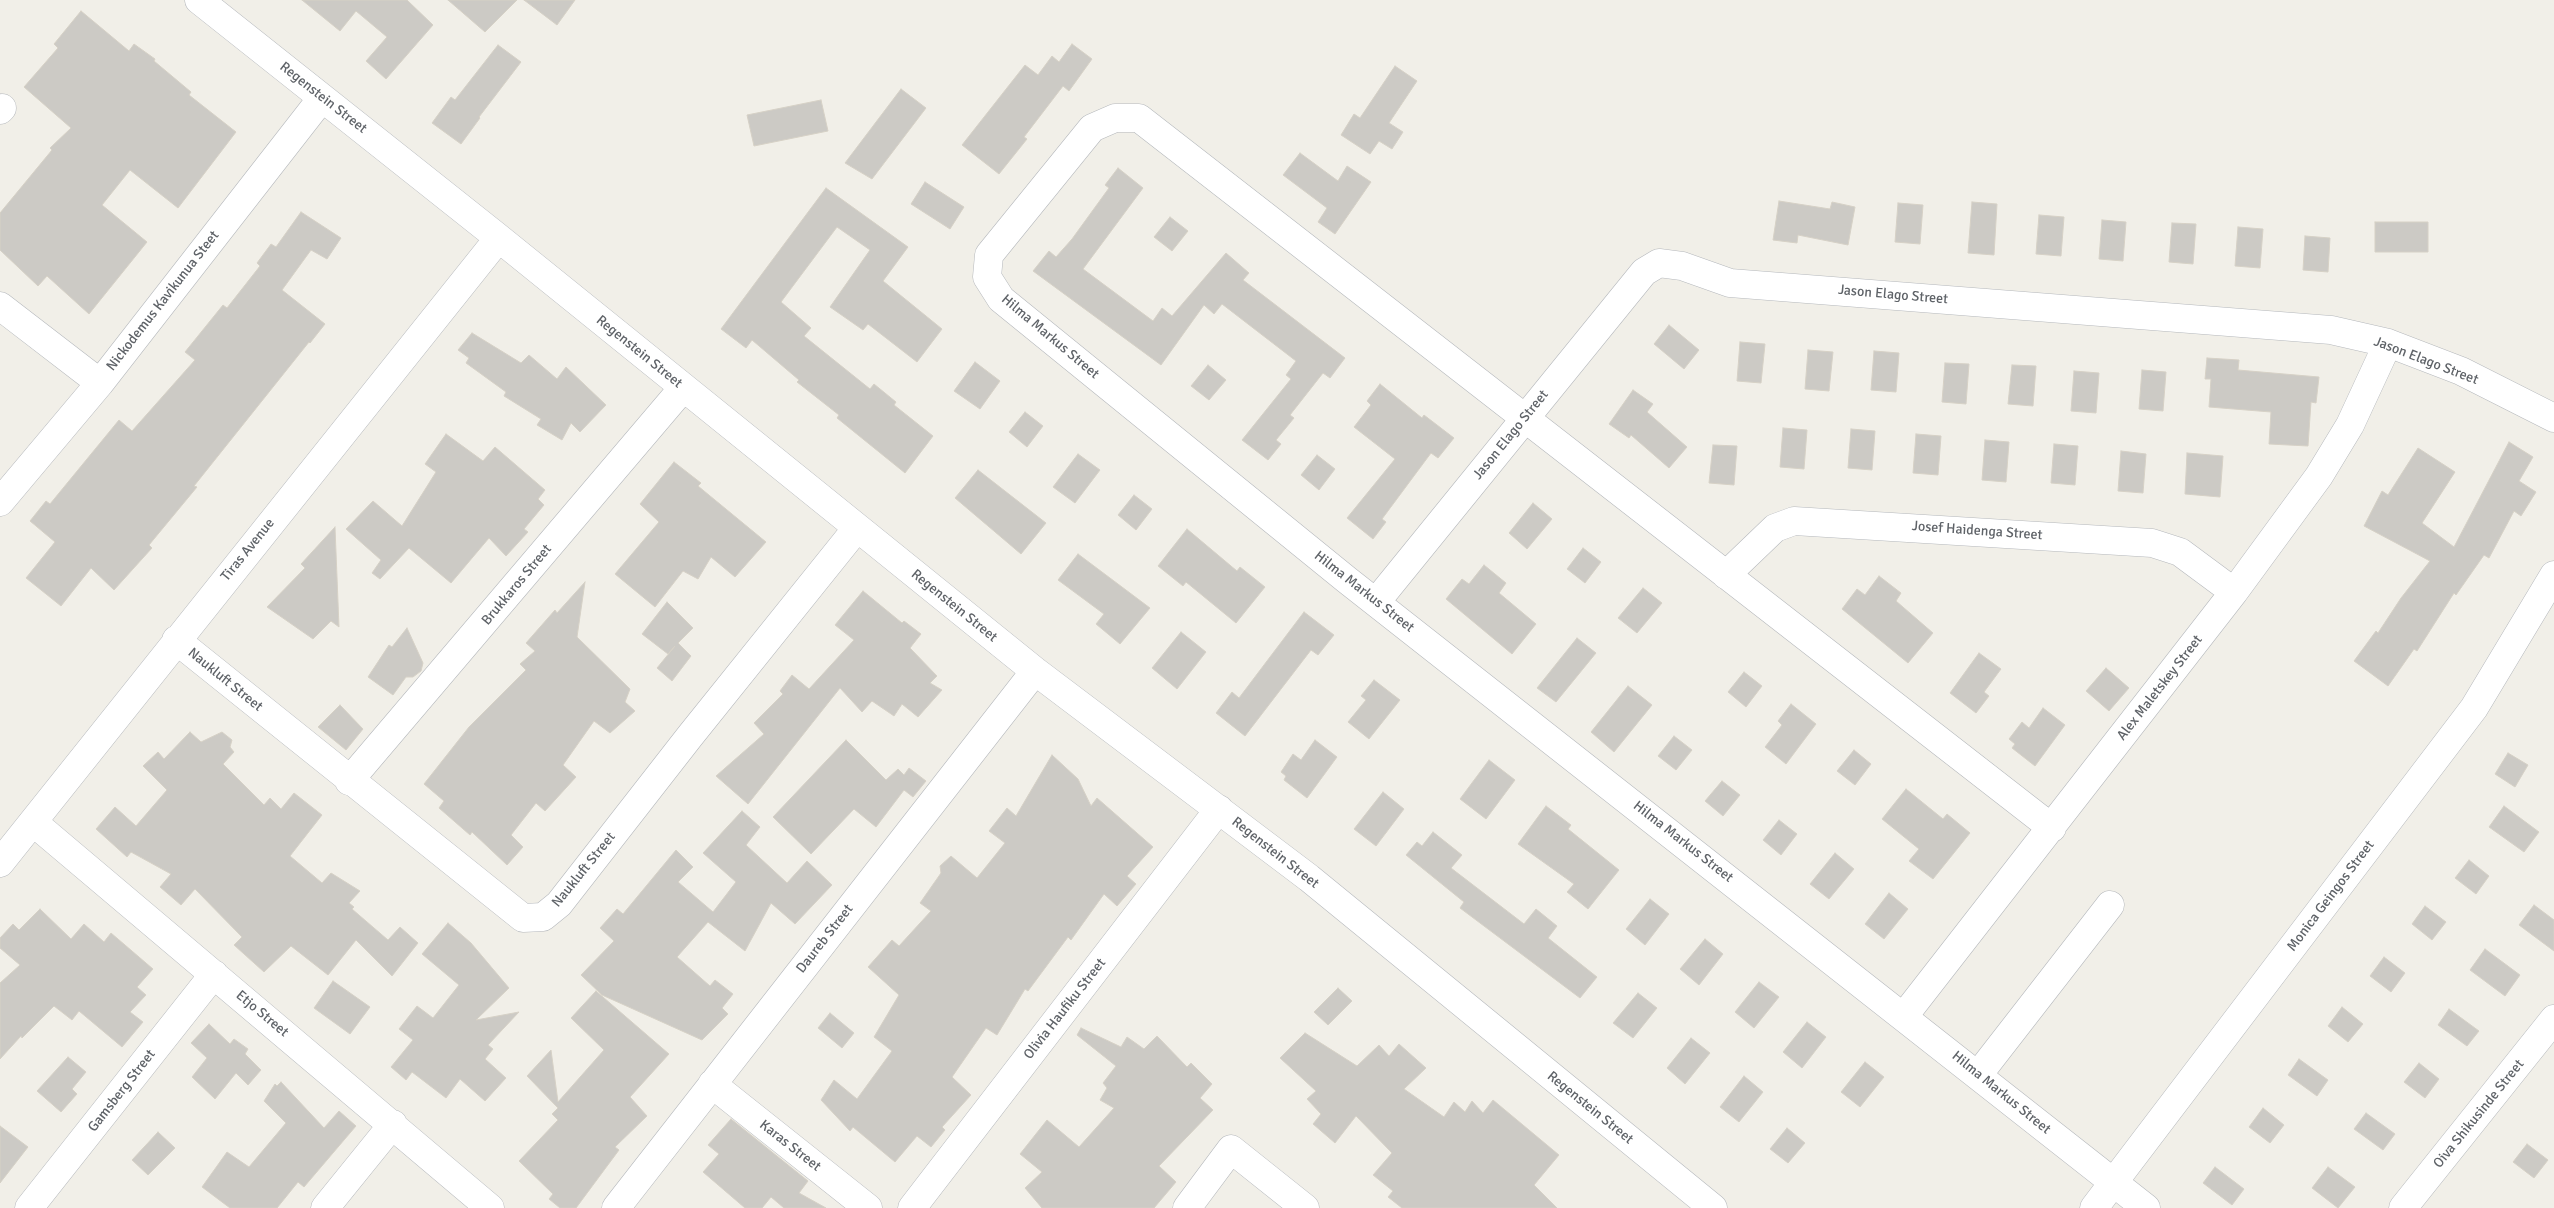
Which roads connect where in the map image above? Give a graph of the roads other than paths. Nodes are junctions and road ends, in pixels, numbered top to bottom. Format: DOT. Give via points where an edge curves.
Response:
graph roads {
  1 [pos="199,0"];
  2 [pos="322,98"];
  3 [pos="498,239"];
  4 [pos="0,306"];
  5 [pos="2388,343"];
  6 [pos="100,383"];
  7 [pos="684,388"];
  8 [pos="1524,418"];
  9 [pos="2554,418"];
  10 [pos="0,502"];
  11 [pos="857,528"];
  12 [pos="1726,575"];
  13 [pos="2554,575"];
  14 [pos="2234,592"];
  15 [pos="1376,602"];
  16 [pos="176,640"];
  17 [pos="1035,670"];
  18 [pos="349,781"];
  19 [pos="1219,809"];
  20 [pos="33,822"];
  21 [pos="2052,828"];
  22 [pos="0,863"];
  23 [pos="2110,906"];
  24 [pos="214,974"];
  25 [pos="1904,1016"];
  26 [pos="2554,1019"];
  27 [pos="1978,1074"];
  28 [pos="712,1084"];
  29 [pos="393,1124"];
  30 [pos="2112,1182"];
  31 [pos="29,1208"];
  32 [pos="325,1208"];
  33 [pos="490,1208"];
  34 [pos="616,1208"];
  35 [pos="868,1208"];
  36 [pos="912,1208"];
  37 [pos="1187,1208"];
  38 [pos="1305,1208"];
  39 [pos="1712,1208"];
  40 [pos="2094,1208"];
  41 [pos="2146,1208"];
  42 [pos="2403,1208"];
  1 -- 2 [label="street, Regenstein Street"];
  2 -- 3 [label="street, Regenstein Street"];
  2 -- 6 [label="street, Nickodemus Kavikunua Steet"];
  3 -- 7 [label="street, Regenstein Street"];
  3 -- 16 [label="street, Tiras Avenue"];
  4 -- 6 [label="street"];
  5 -- 8 [label="street, Jason Elago Street" via="2331,330 1730,283 1682,266 1659,263 1644,272"];
  5 -- 9 [label="street, Jason Elago Street" via="2461,371"];
  5 -- 14 [label="street, Alex Maletskey Street" via="2350,425 2319,476"];
  6 -- 10 [label="street, Nickodemus Kavikunua Steet"];
  7 -- 11 [label="street, Regenstein Street"];
  7 -- 18 [label="street, Brukkaros Street"];
  8 -- 12 [label="street, Hilma Markus Street"];
  8 -- 15 [label="street, Jason Elago Street"];
  8 -- 15 [label="street, Hilma Markus Street" via="1139,118 1115,118 1092,128 989,255 987,277 1001,299"];
  11 -- 17 [label="street, Regenstein Street"];
  11 -- 18 [label="street, Naukluft Street" via="559,904 543,917 523,918"];
  12 -- 14 [label="street, Josef Haidenga Street" via="1775,528 1794,521 2152,543 2180,552"];
  12 -- 21 [label="street, Hilma Markus Street"];
  13 -- 30 [label="street, Monica Geingos Street" via="2474,708"];
  14 -- 21 [label="street, Alex Maletskey Street"];
  15 -- 25 [label="street, Hilma Markus Street"];
  16 -- 18 [label="street, Naukluft Street"];
  16 -- 20 [label="street, Tiras Avenue"];
  17 -- 19 [label="street, Regenstein Street"];
  17 -- 28 [label="street, Daureb Street"];
  19 -- 36 [label="street, Olivia Haufiku Street"];
  19 -- 39 [label="street, Regenstein Street"];
  20 -- 22 [label="street, Tiras Avenue"];
  20 -- 24 [label="street, Etjo Street"];
  21 -- 25 [label="street, Alex Maletskey Street"];
  23 -- 27 [label="street"];
  24 -- 29 [label="street, Etjo Street"];
  24 -- 31 [label="street, Gamsberg Street"];
  25 -- 27 [label="street, Hilma Markus Street"];
  26 -- 42 [label="street, Oiva Shikusinde Street"];
  27 -- 30 [label="street, Hilma Markus Street"];
  28 -- 34 [label="street, Daureb Street"];
  28 -- 35 [label="street, Karas Street"];
  29 -- 32 [label="street"];
  29 -- 33 [label="street, Etjo Street"];
  30 -- 40 [label="street, Monica Geingos Street"];
  30 -- 41 [label="street, Hilma Markus Street"];
  37 -- 38 [label="street" via="1231,1149"];
}
